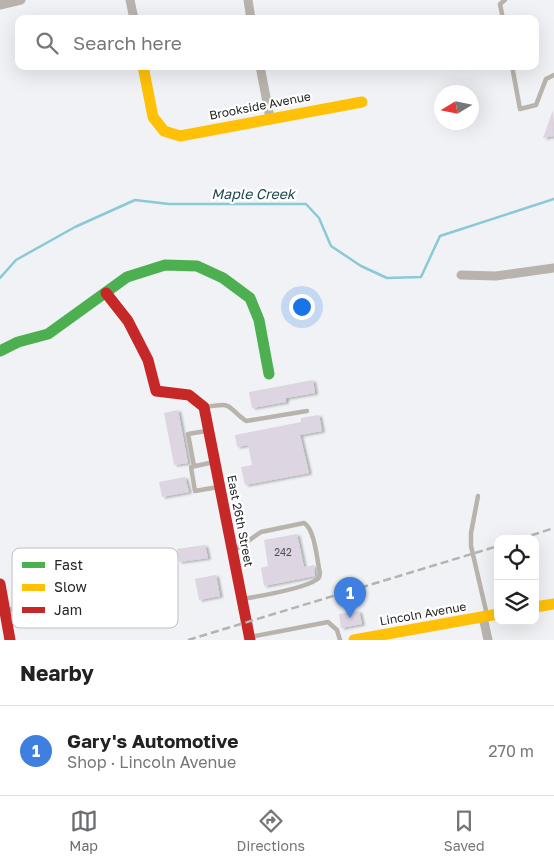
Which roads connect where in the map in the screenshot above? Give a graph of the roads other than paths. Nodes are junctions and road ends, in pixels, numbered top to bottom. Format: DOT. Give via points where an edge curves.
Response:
graph roads {
  1 [pos="21,0"];
  2 [pos="130,0"];
  3 [pos="248,0"];
  4 [pos="505,0"];
  5 [pos="0,5"];
  6 [pos="133,15"];
  7 [pos="250,15"];
  8 [pos="502,15"];
  9 [pos="144,70"];
  10 [pos="261,70"];
  11 [pos="513,70"];
  12 [pos="554,75"];
  13 [pos="362,102"];
  14 [pos="270,118"];
  15 [pos="554,268"];
  16 [pos="461,276"];
  17 [pos="106,293"];
  18 [pos="0,351"];
  19 [pos="269,374"];
  20 [pos="204,407"];
  21 [pos="307,410"];
  22 [pos="209,430"];
  23 [pos="215,462"];
  24 [pos="194,466"];
  25 [pos="220,486"];
  26 [pos="478,496"];
  27 [pos="232,552"];
  28 [pos="0,584"];
  29 [pos="242,600"];
  30 [pos="554,604"];
  31 [pos="539,606"];
  32 [pos="12,610"];
  33 [pos="5,611"];
  34 [pos="489,616"];
  35 [pos="249,638"];
  36 [pos="369,639"];
  37 [pos="10,640"];
  38 [pos="340,640"];
  39 [pos="354,640"];
  40 [pos="488,640"];
  1 -- 5 [label="street"];
  2 -- 6 [label="street"];
  3 -- 7 [label="street"];
  4 -- 8 [label="lane" via="500,4"];
  9 -- 14 [label="street, Brookside Avenue" via="153,117 164,132 180,136"];
  10 -- 14 [label="street"];
  11 -- 12 [label="lane" via="520,109 536,105 546,79"];
  13 -- 14 [label="street, Brookside Avenue"];
  15 -- 16 [label="street" via="496,276"];
  17 -- 18 [label="street" via="48,334"];
  17 -- 19 [label="street" via="127,277 165,265 197,266 223,278 250,298 259,320"];
  17 -- 20 [label="street" via="128,322 148,360 156,390 189,395"];
  20 -- 21 [label="lane" via="224,404 246,421"];
  20 -- 22 [label="street, East 26th Street"];
  22 -- 23 [label="street, East 26th Street"];
  22 -- 24 [label="lane" via="188,434"];
  23 -- 24 [label="lane"];
  23 -- 25 [label="street, East 26th Street"];
  24 -- 25 [label="lane" via="190,467 195,491"];
  25 -- 27 [label="street, East 26th Street"];
  26 -- 34 [label="lane" via="471,546"];
  27 -- 29 [label="street, East 26th Street"];
  27 -- 29 [label="lane" via="261,532 304,523 312,534 319,577 316,581"];
  28 -- 33 [label="street"];
  29 -- 35 [label="street, East 26th Street"];
  30 -- 31 [label="street"];
  32 -- 33 [label="lane"];
  33 -- 37 [label="street"];
  34 -- 36 [label="street, Lincoln Avenue"];
  34 -- 40 [label="street"];
  35 -- 38 [label="lane" via="328,622 337,630"];
  36 -- 39 [label="street, Lincoln Avenue"];
}
